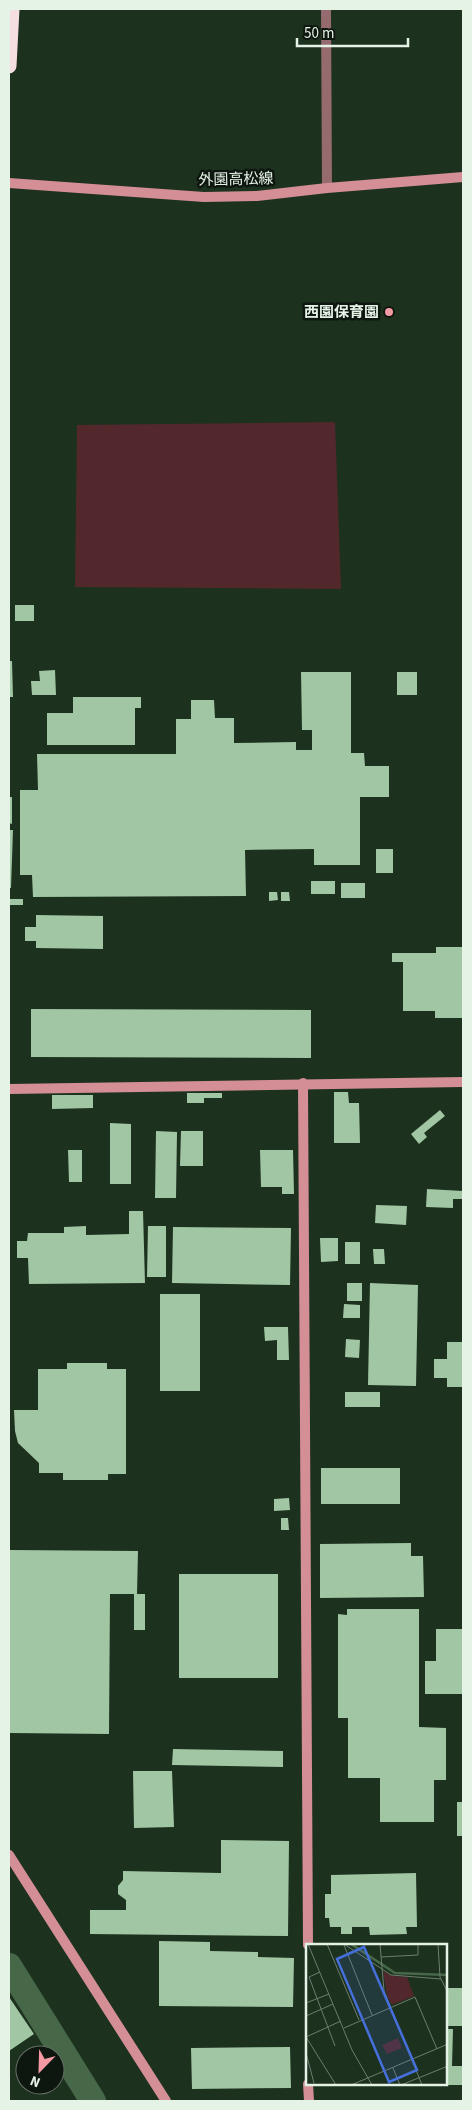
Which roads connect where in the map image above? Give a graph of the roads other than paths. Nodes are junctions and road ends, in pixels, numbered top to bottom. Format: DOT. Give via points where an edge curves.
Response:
graph roads {
  1 [pos="12,9"];
  2 [pos="326,9"];
  3 [pos="9,66"];
  4 [pos="463,177"];
  5 [pos="9,183"];
  6 [pos="327,188"];
  7 [pos="463,1082"];
  8 [pos="303,1083"];
  9 [pos="9,1089"];
  10 [pos="9,1855"];
  11 [pos="308,1944"];
  12 [pos="308,2085"];
  13 [pos="166,2101"];
  14 [pos="309,2101"];
  1 -- 3 [label="highway"];
  2 -- 6 [label="street"];
  4 -- 6 [label="street, 外園高松線"];
  5 -- 6 [label="street, 外園高松線" via="204,196 256,196"];
  7 -- 8 [label="street"];
  8 -- 9 [label="street"];
  8 -- 11 [label="street"];
  10 -- 13 [label="street"];
  12 -- 14 [label="street"];
}
